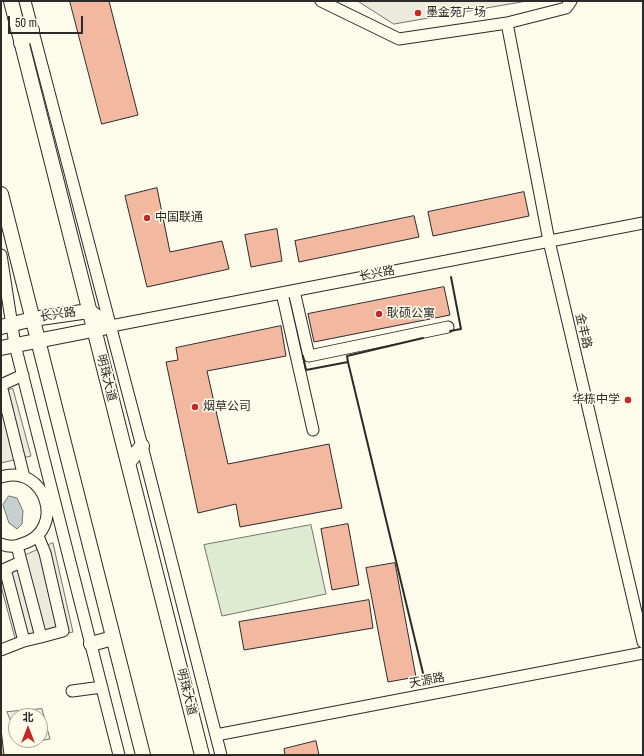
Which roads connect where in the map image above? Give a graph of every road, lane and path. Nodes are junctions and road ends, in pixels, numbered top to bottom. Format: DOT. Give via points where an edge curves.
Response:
graph roads {
  1 [pos="11,1"];
  2 [pos="25,1"];
  3 [pos="321,1"];
  4 [pos="571,1"];
  5 [pos="507,23"];
  6 [pos="32,30"];
  7 [pos="21,43"];
  8 [pos="1,194"];
  9 [pos="643,223"];
  10 [pos="548,241"];
  11 [pos="1,255"];
  12 [pos="294,291"];
  13 [pos="282,293"];
  14 [pos="89,311"];
  15 [pos="33,319"];
  16 [pos="7,326"];
  17 [pos="111,326"];
  18 [pos="448,327"];
  19 [pos="94,330"];
  20 [pos="38,341"];
  21 [pos="15,345"];
  22 [pos="1,348"];
  23 [pos="23,375"];
  24 [pos="1,385"];
  25 [pos="313,430"];
  26 [pos="142,446"];
  27 [pos="128,463"];
  28 [pos="2,474"];
  29 [pos="24,477"];
  30 [pos="38,536"];
  31 [pos="1,544"];
  32 [pos="17,546"];
  33 [pos="21,562"];
  34 [pos="41,637"];
  35 [pos="113,638"];
  36 [pos="24,641"];
  37 [pos="643,642"];
  38 [pos="91,644"];
  39 [pos="1,650"];
  40 [pos="643,653"];
  41 [pos="102,687"];
  42 [pos="72,691"];
  43 [pos="216,735"];
  44 [pos="119,755"];
  45 [pos="143,755"];
  46 [pos="202,755"];
  47 [pos="221,755"];
  1 -- 7 [label="main road, 明珠大道"];
  2 -- 6 [label="street"];
  3 -- 5 [label="street" via="399,39"];
  4 -- 5 [label="street" via="566,8"];
  5 -- 10 [label="street, 金丰路"];
  6 -- 7 [label="main road"];
  6 -- 17 [label="street"];
  7 -- 14 [label="main road, 明珠大道"];
  8 -- 15 [label="main road"];
  9 -- 10 [label="street, 长兴路"];
  10 -- 12 [label="street, 长兴路"];
  10 -- 37 [label="street, 金丰路"];
  11 -- 16 [label="street"];
  12 -- 13 [label="street, 长兴路"];
  12 -- 18 [label="street" via="311,350 309,356"];
  13 -- 17 [label="street, 长兴路"];
  13 -- 25 [label="street"];
  14 -- 15 [label="main road, 长兴路"];
  14 -- 17 [label="main road, 长兴路"];
  14 -- 19 [label="main road, 明珠大道"];
  15 -- 16 [label="main road, 长兴路"];
  15 -- 20 [label="main road"];
  16 -- 21 [label="street"];
  17 -- 19 [label="main road, 长兴路"];
  17 -- 26 [label="street"];
  19 -- 20 [label="main road, 长兴路"];
  19 -- 27 [label="main road, 明珠大道"];
  20 -- 21 [label="main road, 长兴路"];
  20 -- 35 [label="main road"];
  21 -- 22 [label="main road, 长兴路"];
  21 -- 23 [label="street"];
  23 -- 24 [label="street"];
  23 -- 38 [label="street"];
  24 -- 29 [label="street"];
  26 -- 27 [label="main road"];
  26 -- 43 [label="street"];
  27 -- 46 [label="main road, 明珠大道"];
  28 -- 29 [label="street"];
  29 -- 30 [label="street" via="42,492 47,503 48,514"];
  30 -- 32 [label="street" via="28,543"];
  30 -- 34 [label="street" via="45,554 63,631"];
  31 -- 32 [label="street"];
  32 -- 33 [label="street"];
  33 -- 34 [label="street"];
  33 -- 36 [label="street" via="5,569"];
  34 -- 36 [label="street"];
  35 -- 38 [label="main road"];
  35 -- 45 [label="main road"];
  36 -- 39 [label="street"];
  38 -- 41 [label="street"];
  40 -- 43 [label="street, 天源路"];
  41 -- 42 [label="street"];
  41 -- 44 [label="street"];
  43 -- 47 [label="street"];
}
